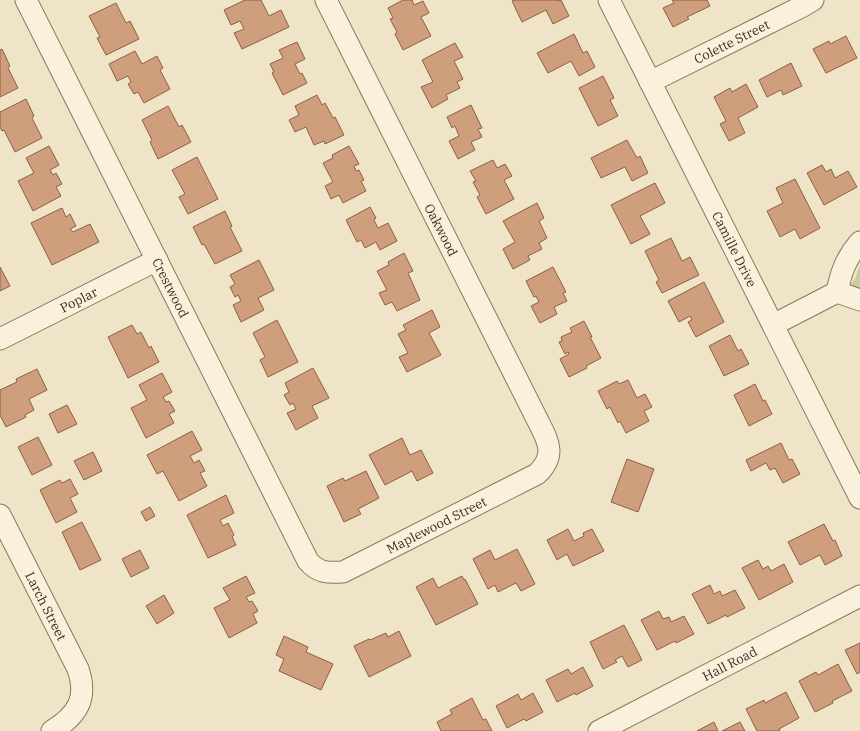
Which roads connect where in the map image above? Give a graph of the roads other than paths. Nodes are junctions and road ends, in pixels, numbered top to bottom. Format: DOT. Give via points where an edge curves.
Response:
graph roads {
  1 [pos="26,0"];
  2 [pos="326,0"];
  3 [pos="609,0"];
  4 [pos="813,0"];
  5 [pos="650,82"];
  6 [pos="860,242"];
  7 [pos="157,260"];
  8 [pos="837,292"];
  9 [pos="860,300"];
  10 [pos="773,325"];
  11 [pos="0,339"];
  12 [pos="548,462"];
  13 [pos="860,498"];
  14 [pos="0,515"];
  15 [pos="319,571"];
  16 [pos="860,596"];
  17 [pos="52,731"];
  18 [pos="599,731"];
  1 -- 7 [label="street, Crestwood"];
  2 -- 12 [label="street, Oakwood" via="547,440"];
  3 -- 5 [label="street, Camille Drive"];
  4 -- 5 [label="street, Colette Street"];
  5 -- 10 [label="street, Camille Drive"];
  6 -- 8 [label="street" via="850,252 841,273"];
  7 -- 11 [label="street, Poplar"];
  7 -- 15 [label="street, Crestwood" via="308,561"];
  8 -- 9 [label="street"];
  8 -- 10 [label="street"];
  10 -- 13 [label="street, Camille Drive"];
  12 -- 15 [label="street, Maplewood Street" via="537,474 343,572"];
  14 -- 17 [label="street, Larch Street" via="81,678 82,693 77,710 70,719"];
  16 -- 18 [label="street, Hall Road"];
}
